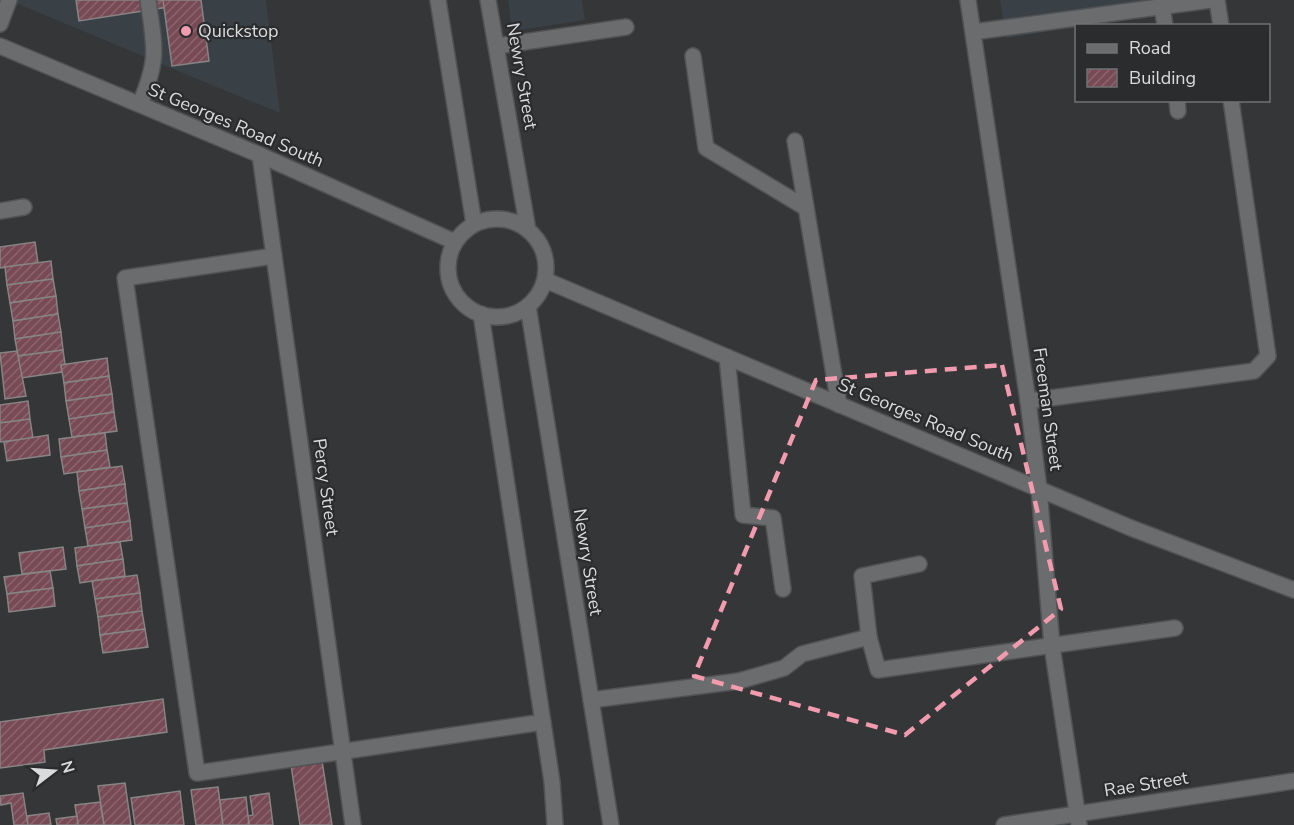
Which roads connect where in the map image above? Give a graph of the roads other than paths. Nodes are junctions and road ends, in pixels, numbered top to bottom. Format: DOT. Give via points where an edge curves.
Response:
graph roads {
  1 [pos="9,0"];
  2 [pos="148,0"];
  3 [pos="438,0"];
  4 [pos="489,0"];
  5 [pos="968,0"];
  6 [pos="1211,0"];
  7 [pos="1217,0"];
  8 [pos="1162,6"];
  9 [pos="0,24"];
  10 [pos="1165,24"];
  11 [pos="1221,24"];
  12 [pos="626,27"];
  13 [pos="973,32"];
  14 [pos="0,46"];
  15 [pos="496,46"];
  16 [pos="693,56"];
  17 [pos="1231,102"];
  18 [pos="140,104"];
  19 [pos="795,141"];
  20 [pos="260,155"];
  21 [pos="24,207"];
  22 [pos="806,208"];
  23 [pos="0,211"];
  24 [pos="474,224"];
  25 [pos="528,230"];
  26 [pos="455,242"];
  27 [pos="274,256"];
  28 [pos="544,280"];
  29 [pos="528,306"];
  30 [pos="481,314"];
  31 [pos="727,357"];
  32 [pos="1028,401"];
  33 [pos="839,405"];
  34 [pos="1039,489"];
  35 [pos="919,564"];
  36 [pos="783,589"];
  37 [pos="1294,590"];
  38 [pos="1175,628"];
  39 [pos="869,637"];
  40 [pos="1052,646"];
  41 [pos="591,700"];
  42 [pos="543,722"];
  43 [pos="343,751"];
  44 [pos="1294,781"];
  45 [pos="1078,820"];
  46 [pos="353,825"];
  47 [pos="555,825"];
  48 [pos="611,825"];
  49 [pos="1004,825"];
  1 -- 9 [label="street"];
  2 -- 18 [label="street" via="154,66"];
  3 -- 24 [label="street"];
  4 -- 15 [label="street, Newry Street"];
  5 -- 13 [label="street, Freeman Street"];
  6 -- 8 [label="street"];
  7 -- 11 [label="street"];
  8 -- 10 [label="street"];
  8 -- 13 [label="street"];
  12 -- 15 [label="street"];
  13 -- 32 [label="street, Freeman Street"];
  14 -- 18 [label="street, St Georges Road South"];
  15 -- 25 [label="street, Newry Street"];
  16 -- 22 [label="street" via="706,148"];
  17 -- 32 [label="street" via="1268,356 1254,370"];
  18 -- 20 [label="street, St Georges Road South"];
  19 -- 22 [label="street"];
  20 -- 26 [label="street, St Georges Road South"];
  20 -- 27 [label="street, Percy Street"];
  21 -- 23 [label="street"];
  22 -- 33 [label="street"];
  24 -- 25 [label="street" via="503,219"];
  24 -- 26 [label="street"];
  25 -- 28 [label="street" via="543,253"];
  26 -- 30 [label="street" via="448,270 451,284 468,307"];
  27 -- 43 [label="street, Percy Street"];
  27 -- 43 [label="street" via="125,278 197,773"];
  28 -- 29 [label="street"];
  28 -- 31 [label="street, St Georges Road South"];
  29 -- 30 [label="street" via="513,314"];
  29 -- 41 [label="street, Newry Street"];
  30 -- 42 [label="street"];
  31 -- 33 [label="street, St Georges Road South"];
  31 -- 36 [label="street" via="742,515 773,518"];
  32 -- 34 [label="street, Freeman Street"];
  33 -- 34 [label="street, St Georges Road South"];
  34 -- 37 [label="street, St Georges Road South"];
  34 -- 40 [label="street, Freeman Street"];
  35 -- 39 [label="street" via="862,576"];
  38 -- 40 [label="street"];
  39 -- 40 [label="street" via="878,670"];
  39 -- 41 [label="street" via="802,654 784,668 740,681"];
  40 -- 45 [label="street, Freeman Street"];
  41 -- 48 [label="street, Newry Street"];
  42 -- 43 [label="street"];
  42 -- 47 [label="street"];
  43 -- 46 [label="street, Percy Street"];
  44 -- 45 [label="street, Rae Street"];
  45 -- 49 [label="street, Rae Street"];
}
